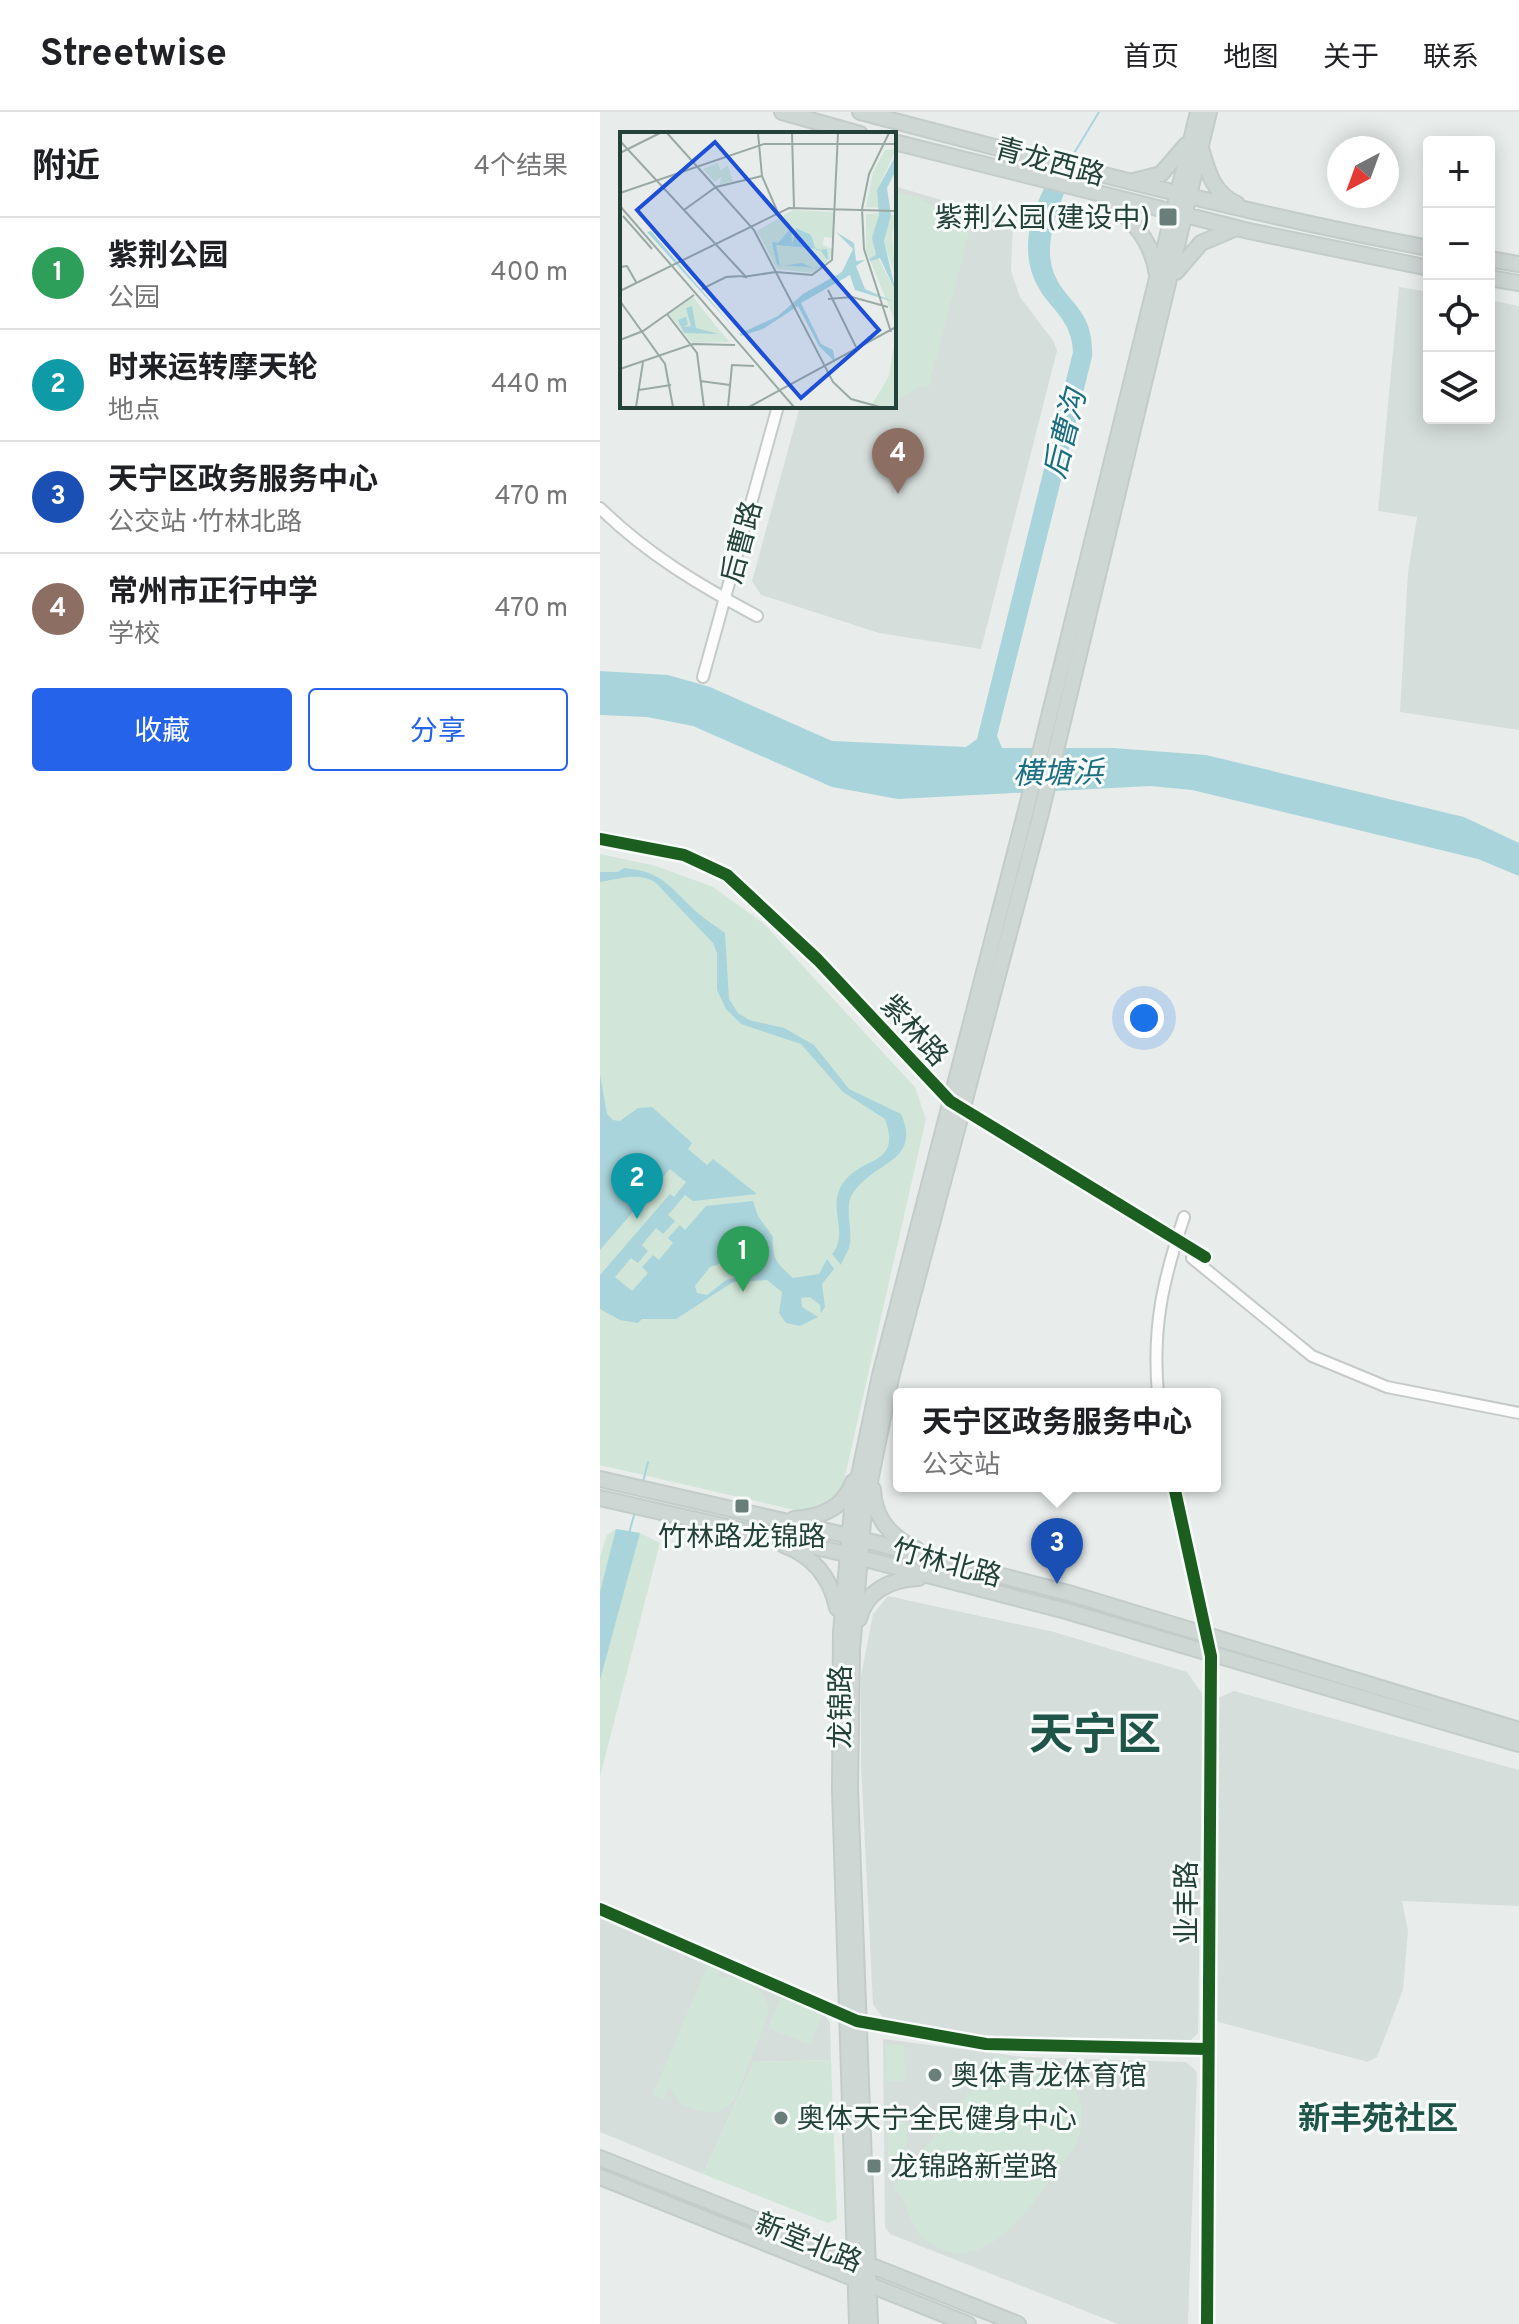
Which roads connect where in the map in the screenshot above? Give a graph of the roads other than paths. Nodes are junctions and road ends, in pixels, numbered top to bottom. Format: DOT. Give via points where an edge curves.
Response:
graph roads {
  1 [pos="782,112"];
  2 [pos="860,112"];
  3 [pos="1198,112"];
  4 [pos="1209,112"];
  5 [pos="1194,130"];
  6 [pos="851,132"];
  7 [pos="896,143"];
  8 [pos="1201,147"];
  9 [pos="1124,181"];
  10 [pos="1087,192"];
  11 [pos="1185,195"];
  12 [pos="1252,211"];
  13 [pos="1181,214"];
  14 [pos="1236,228"];
  15 [pos="1423,247"];
  16 [pos="1495,260"];
  17 [pos="1519,264"];
  18 [pos="1423,267"];
  19 [pos="1495,279"];
  20 [pos="1165,280"];
  21 [pos="1519,285"];
  22 [pos="777,408"];
  23 [pos="600,508"];
  24 [pos="726,600"];
  25 [pos="757,616"];
  26 [pos="703,677"];
  27 [pos="600,839"];
  28 [pos="955,1105"];
  29 [pos="1184,1217"];
  30 [pos="1176,1242"];
  31 [pos="1205,1257"];
  32 [pos="1192,1258"];
  33 [pos="1157,1388"];
  34 [pos="1519,1413"];
  35 [pos="868,1459"];
  36 [pos="600,1479"];
  37 [pos="1175,1492"];
  38 [pos="600,1498"];
  39 [pos="778,1520"];
  40 [pos="752,1533"];
  41 [pos="855,1537"];
  42 [pos="853,1556"];
  43 [pos="946,1561"];
  44 [pos="942,1579"];
  45 [pos="841,1632"];
  46 [pos="1208,1636"];
  47 [pos="852,1650"];
  48 [pos="1211,1656"];
  49 [pos="1519,1730"];
  50 [pos="1519,1744"];
  51 [pos="600,1909"];
  52 [pos="851,2018"];
  53 [pos="1207,2049"];
  54 [pos="600,2158"];
  55 [pos="600,2177"];
  56 [pos="861,2262"];
  57 [pos="862,2282"];
  58 [pos="857,2324"];
  59 [pos="870,2324"];
  60 [pos="968,2324"];
  61 [pos="1018,2324"];
  62 [pos="1207,2324"];
  1 -- 6 [label="main road"];
  2 -- 9 [label="main road, 青龙西路"];
  3 -- 5 [label="main road"];
  4 -- 8 [label="main road"];
  5 -- 9 [label="main road" via="1161,174"];
  5 -- 11 [label="main road"];
  7 -- 10 [label="main road, 青龙西路"];
  8 -- 11 [label="main road"];
  8 -- 12 [label="main road" via="1213,184 1226,199"];
  9 -- 11 [label="main road, 青龙西路"];
  10 -- 13 [label="main road, 青龙西路"];
  10 -- 20 [label="main road" via="1119,209 1139,229"];
  11 -- 12 [label="main road, 青龙西路"];
  11 -- 13 [label="main road"];
  12 -- 15 [label="main road, 青龙西路"];
  13 -- 14 [label="main road, 青龙西路"];
  13 -- 20 [label="main road, 龙锦路"];
  14 -- 18 [label="main road, 青龙西路"];
  14 -- 20 [label="main road" via="1201,243"];
  16 -- 17 [label="main road"];
  19 -- 21 [label="main road"];
  20 -- 28 [label="main road, 龙锦路" via="1034,812"];
  22 -- 24 [label="street, 后曹路"];
  23 -- 24 [label="street" via="666,564"];
  24 -- 25 [label="street"];
  24 -- 26 [label="street, 后曹路"];
  27 -- 28 [label="street, 紫林路" via="684,855 727,875 818,960"];
  28 -- 30 [label="street, 紫林路"];
  28 -- 35 [label="main road, 龙锦路" via="880,1375"];
  29 -- 30 [label="street"];
  30 -- 31 [label="street, 紫林路"];
  30 -- 33 [label="street" via="1158,1307"];
  32 -- 34 [label="street" via="1312,1356 1387,1387"];
  35 -- 39 [label="main road" via="837,1507 817,1517"];
  35 -- 41 [label="main road, 龙锦路"];
  35 -- 43 [label="main road" via="876,1513 887,1529 906,1544"];
  36 -- 39 [label="main road, 竹林北路"];
  37 -- 46 [label="street, 业丰路"];
  38 -- 40 [label="main road, 竹林北路"];
  39 -- 41 [label="main road, 竹林北路"];
  40 -- 42 [label="main road, 竹林北路"];
  40 -- 45 [label="main road" via="794,1549 819,1567 833,1589"];
  41 -- 42 [label="main road, 龙锦路"];
  41 -- 43 [label="main road, 竹林北路"];
  42 -- 44 [label="main road, 竹林北路"];
  42 -- 45 [label="main road, 龙锦路"];
  42 -- 47 [label="main road, 龙锦路"];
  43 -- 46 [label="main road, 竹林北路"];
  44 -- 47 [label="main road" via="903,1579 883,1586 860,1613"];
  44 -- 48 [label="main road, 竹林北路"];
  45 -- 52 [label="main road, 龙锦路" via="840,1790"];
  46 -- 48 [label="street, 业丰路"];
  46 -- 49 [label="main road, 竹林北路"];
  47 -- 52 [label="main road, 龙锦路"];
  48 -- 50 [label="main road, 竹林北路"];
  48 -- 53 [label="street, 业丰路"];
  51 -- 52 [label="street"];
  52 -- 53 [label="street" via="986,2044"];
  52 -- 56 [label="main road, 龙锦路"];
  53 -- 62 [label="street, 业丰路"];
  54 -- 56 [label="main road, 新堂北路"];
  55 -- 57 [label="main road, 新堂北路"];
  56 -- 57 [label="main road, 龙锦路"];
  56 -- 61 [label="main road, 新堂北路"];
  57 -- 58 [label="main road, 龙锦路"];
  57 -- 59 [label="main road, 龙锦路"];
  57 -- 60 [label="main road, 新堂北路"];
}
